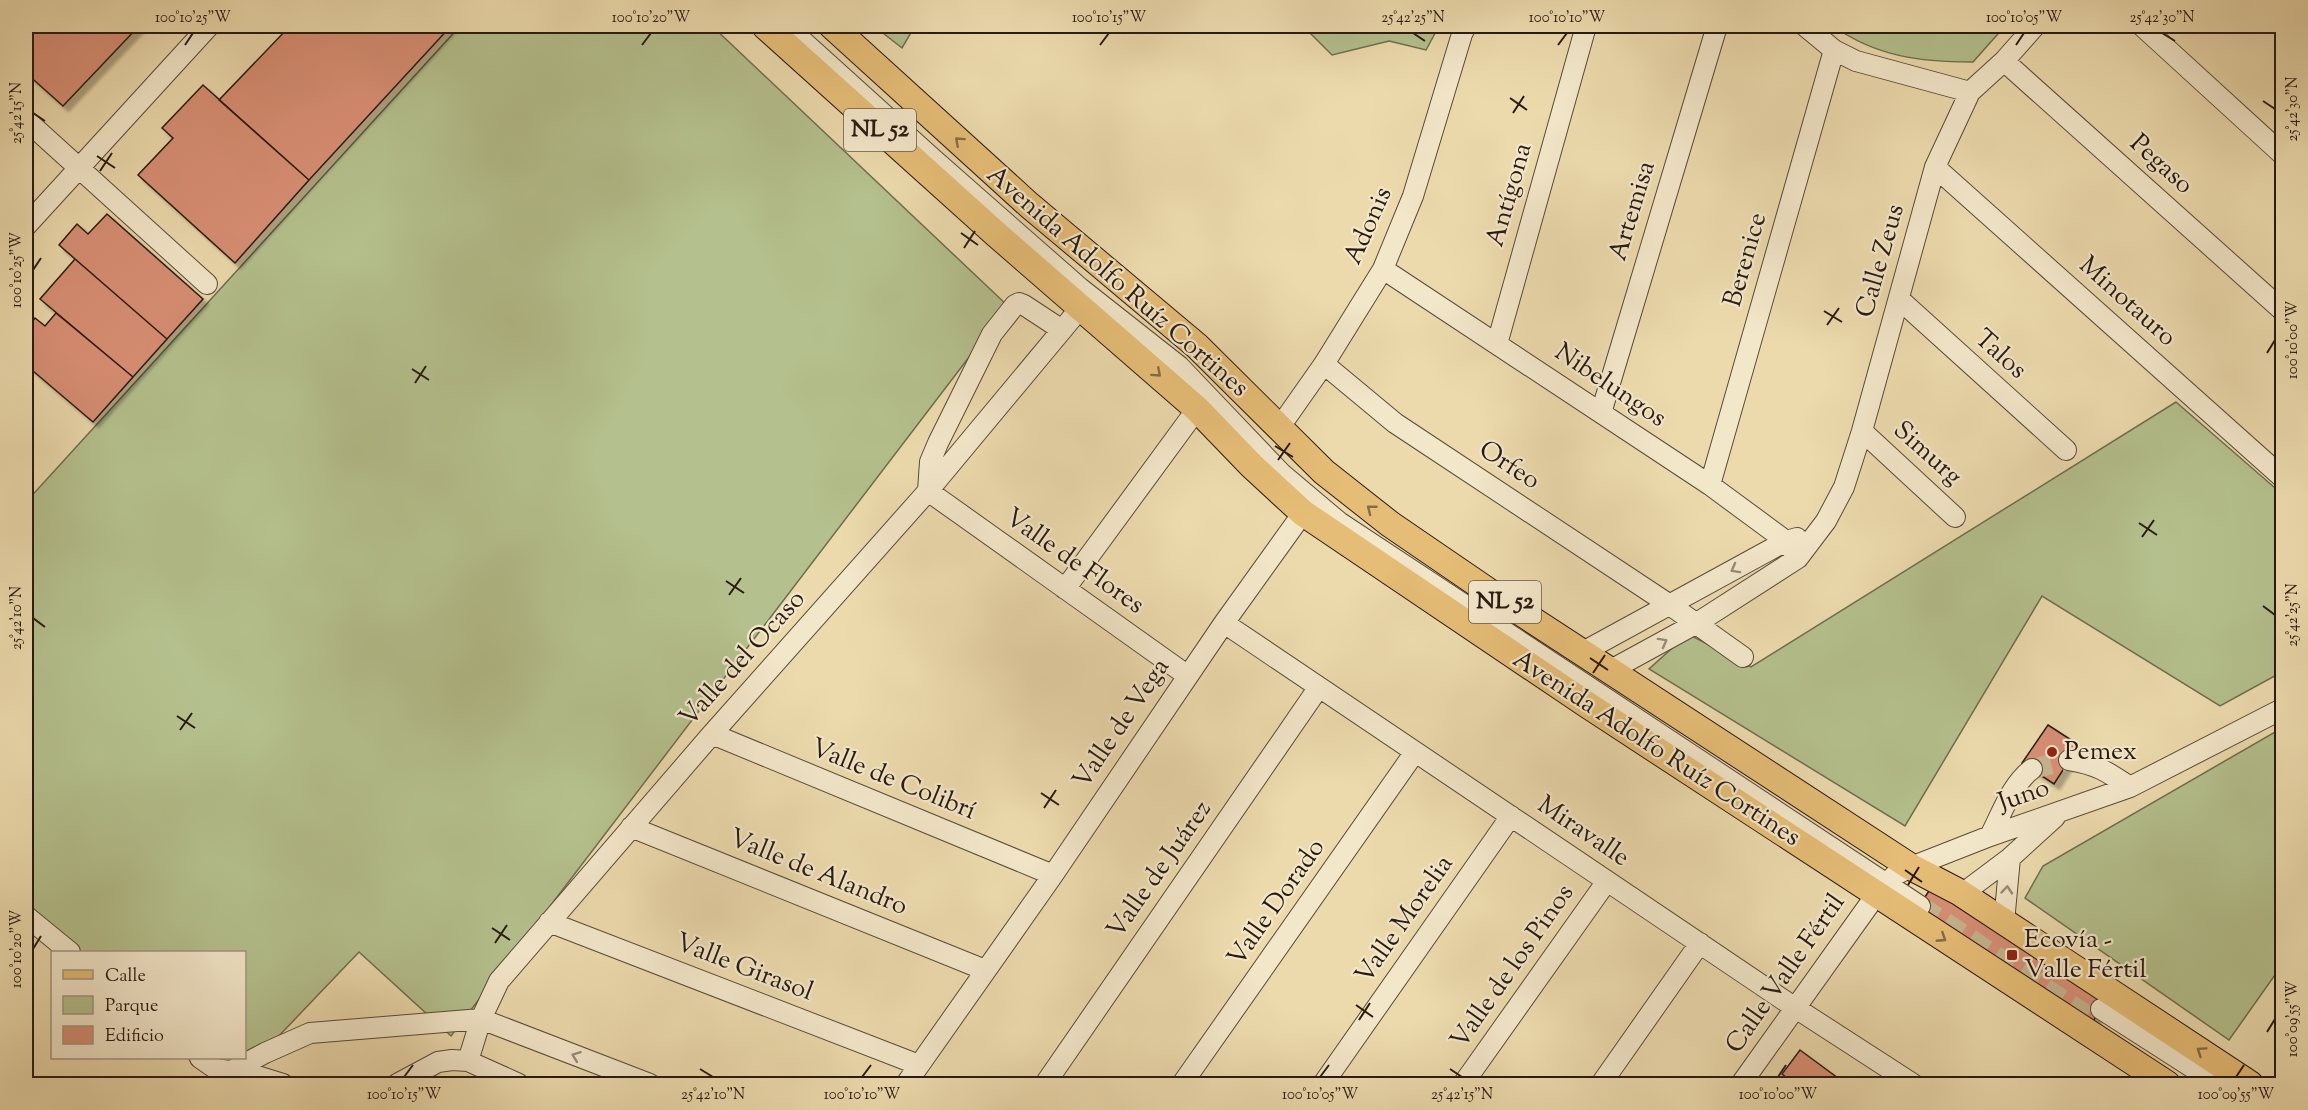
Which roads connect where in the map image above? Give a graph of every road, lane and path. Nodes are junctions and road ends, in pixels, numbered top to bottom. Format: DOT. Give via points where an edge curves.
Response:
graph roads {
  1 [pos="209,26"];
  2 [pos="765,26"];
  3 [pos="786,26"];
  4 [pos="803,26"];
  5 [pos="832,26"];
  6 [pos="1466,26"];
  7 [pos="1586,26"];
  8 [pos="1717,26"];
  9 [pos="1805,26"];
  10 [pos="2035,26"];
  11 [pos="2142,26"];
  12 [pos="1834,50"];
  13 [pos="2004,61"];
  14 [pos="1970,92"];
  15 [pos="26,120"];
  16 [pos="2283,154"];
  17 [pos="78,166"];
  18 [pos="1935,167"];
  19 [pos="26,226"];
  20 [pos="1383,269"];
  21 [pos="207,284"];
  22 [pos="1899,299"];
  23 [pos="1082,306"];
  24 [pos="2283,310"];
  25 [pos="1062,330"];
  26 [pos="1497,344"];
  27 [pos="1324,364"];
  28 [pos="1197,409"];
  29 [pos="1601,413"];
  30 [pos="1279,428"];
  31 [pos="1862,431"];
  32 [pos="2066,450"];
  33 [pos="2283,477"];
  34 [pos="1710,485"];
  35 [pos="928,491"];
  36 [pos="1303,513"];
  37 [pos="1955,517"];
  38 [pos="1817,533"];
  39 [pos="1786,541"];
  40 [pos="1798,558"];
  41 [pos="1065,589"];
  42 [pos="1670,604"];
  43 [pos="1224,623"];
  44 [pos="1697,623"];
  45 [pos="1583,652"];
  46 [pos="1743,657"];
  47 [pos="1611,670"];
  48 [pos="1188,676"];
  49 [pos="1319,687"];
  50 [pos="2283,709"];
  51 [pos="712,734"];
  52 [pos="1415,752"];
  53 [pos="2069,760"];
  54 [pos="2032,769"];
  55 [pos="2130,787"];
  56 [pos="2061,811"];
  57 [pos="1511,816"];
  58 [pos="632,827"];
  59 [pos="1990,836"];
  60 [pos="2010,858"];
  61 [pos="1053,875"];
  62 [pos="1892,880"];
  63 [pos="1607,881"];
  64 [pos="1962,894"];
  65 [pos="1923,900"];
  66 [pos="26,916"];
  67 [pos="549,922"];
  68 [pos="2004,922"];
  69 [pos="1700,943"];
  70 [pos="69,951"];
  71 [pos="985,970"];
  72 [pos="1794,1007"];
  73 [pos="481,1019"];
  74 [pos="201,1059"];
  75 [pos="468,1061"];
  76 [pos="919,1065"];
  77 [pos="231,1071"];
  78 [pos="2158,1082"];
  79 [pos="283,1084"];
  80 [pos="397,1084"];
  81 [pos="519,1084"];
  82 [pos="650,1084"];
  83 [pos="906,1084"];
  84 [pos="1045,1084"];
  85 [pos="1182,1084"];
  86 [pos="1323,1084"];
  87 [pos="1463,1084"];
  88 [pos="1601,1084"];
  89 [pos="1741,1084"];
  90 [pos="1913,1084"];
  91 [pos="2195,1084"];
  92 [pos="2218,1084"];
  93 [pos="2250,1084"];
  1 -- 17 [label="street"];
  2 -- 23 [label="main road, Avenida Adolfo Ruíz Cortines / NL 52"];
  3 -- 62 [label="street" via="1080,288 1179,366 1282,474 1339,522"];
  4 -- 62 [label="street" via="957,166 1184,357 1294,470 1352,519"];
  30 -- 5 [label="main road, Avenida Adolfo Ruíz Cortines / NL 52, one-way" via="1197,345 1029,205"];
  6 -- 20 [label="street, Adonis" via="1413,196"];
  7 -- 26 [label="street, Antígona"];
  8 -- 29 [label="street, Artemisa"];
  9 -- 12 [label="street"];
  10 -- 13 [label="street, Calle Zeus"];
  11 -- 16 [label="street"];
  12 -- 14 [label="street" via="1856,61"];
  12 -- 34 [label="street, Berenice"];
  13 -- 14 [label="street, Calle Zeus"];
  13 -- 24 [label="street, Pegaso"];
  14 -- 18 [label="street, Calle Zeus"];
  15 -- 17 [label="street"];
  17 -- 19 [label="street"];
  17 -- 21 [label="street"];
  18 -- 22 [label="street, Calle Zeus"];
  18 -- 33 [label="street, Minotauro"];
  20 -- 26 [label="street, Nibelungos"];
  20 -- 27 [label="street, Adonis"];
  22 -- 31 [label="street, Calle Zeus"];
  22 -- 32 [label="street, Talos"];
  23 -- 25 [label="street, Valle del Ocaso"];
  23 -- 28 [label="main road, Avenida Adolfo Ruíz Cortines / NL 52, one-way"];
  25 -- 35 [label="street, Valle del Ocaso"];
  25 -- 35 [label="street" via="1024,305 1015,305 992,334 938,443 930,462"];
  26 -- 29 [label="street, Nibelungos"];
  27 -- 30 [label="street, Adonis"];
  27 -- 42 [label="street, Orfeo" via="1395,423"];
  28 -- 36 [label="main road, Avenida Adolfo Ruíz Cortines / NL 52"];
  28 -- 41 [label="street"];
  29 -- 34 [label="street, Nibelungos"];
  45 -- 30 [label="main road, Avenida Adolfo Ruíz Cortines / NL 52, one-way" via="1390,524 1324,472"];
  31 -- 37 [label="street, Simurg"];
  31 -- 38 [label="street, Calle Zeus" via="1844,487"];
  34 -- 39 [label="street, Nibelungos"];
  35 -- 41 [label="street, Valle de Flores"];
  35 -- 51 [label="street, Valle del Ocaso"];
  36 -- 43 [label="street, Valle de Vega"];
  36 -- 62 [label="main road, Avenida Adolfo Ruíz Cortines / NL 52" via="1596,711"];
  38 -- 39 [label="street"];
  38 -- 40 [label="street, Calle Zeus"];
  39 -- 40 [label="street, Nibelungos"];
  39 -- 42 [label="street, one-way"];
  40 -- 44 [label="street, Calle Zeus"];
  41 -- 48 [label="street, Valle de Flores"];
  42 -- 44 [label="street, Orfeo"];
  42 -- 45 [label="street"];
  43 -- 48 [label="street, Valle de Vega"];
  43 -- 49 [label="street, Miravalle"];
  44 -- 46 [label="street, Orfeo"];
  47 -- 44 [label="street, Calle Zeus, one-way"];
  45 -- 47 [label="main road, Avenida Adolfo Ruíz Cortines / NL 52"];
  47 -- 62 [label="main road, Avenida Adolfo Ruíz Cortines / NL 52"];
  48 -- 61 [label="street, Valle de Vega"];
  49 -- 52 [label="street, Miravalle"];
  49 -- 84 [label="street, Valle de Juárez"];
  50 -- 55 [label="street, Juno"];
  51 -- 58 [label="street, Valle del Ocaso"];
  51 -- 61 [label="street, Valle de Colibrí"];
  52 -- 57 [label="street, Miravalle"];
  52 -- 85 [label="street, Valle Dorado"];
  53 -- 55 [label="street" via="2106,770"];
  54 -- 59 [label="street" via="2010,797"];
  55 -- 56 [label="street, Juno"];
  56 -- 59 [label="street, Juno"];
  56 -- 60 [label="street"];
  57 -- 63 [label="street, Miravalle"];
  57 -- 86 [label="street, Valle Morelia"];
  58 -- 67 [label="street, Valle del Ocaso"];
  58 -- 71 [label="street, Valle de Alandro"];
  59 -- 62 [label="street, Juno"];
  60 -- 64 [label="street"];
  68 -- 60 [label="street, one-way"];
  61 -- 71 [label="street, Valle de Vega"];
  62 -- 64 [label="main road, Avenida Adolfo Ruíz Cortines / NL 52"];
  62 -- 65 [label="street"];
  62 -- 72 [label="street, Calle Valle Fértil"];
  62 -- 78 [label="main road, Avenida Adolfo Ruíz Cortines / NL 52, one-way"];
  63 -- 69 [label="street, Miravalle"];
  63 -- 87 [label="street, Valle de los Pinos"];
  64 -- 68 [label="main road, Avenida Adolfo Ruíz Cortines / NL 52"];
  66 -- 70 [label="street"];
  67 -- 73 [label="street, Valle del Ocaso" via="499,981"];
  67 -- 76 [label="street, Valle Girasol"];
  93 -- 68 [label="main road, Avenida Adolfo Ruíz Cortines / NL 52, one-way"];
  69 -- 72 [label="street, Miravalle"];
  69 -- 88 [label="street"];
  71 -- 76 [label="street, Valle de Vega"];
  72 -- 89 [label="street, Calle Valle Fértil"];
  72 -- 90 [label="street, Miravalle"];
  73 -- 75 [label="street, Valle del Ocaso"];
  73 -- 77 [label="street" via="310,1034"];
  82 -- 73 [label="street, one-way"];
  74 -- 77 [label="street" via="216,1069"];
  75 -- 80 [label="street" via="438,1062"];
  75 -- 81 [label="street"];
  76 -- 83 [label="street, Valle de Vega"];
  77 -- 79 [label="street"];
  91 -- 92 [label="street" via="2098,1014"];
}
